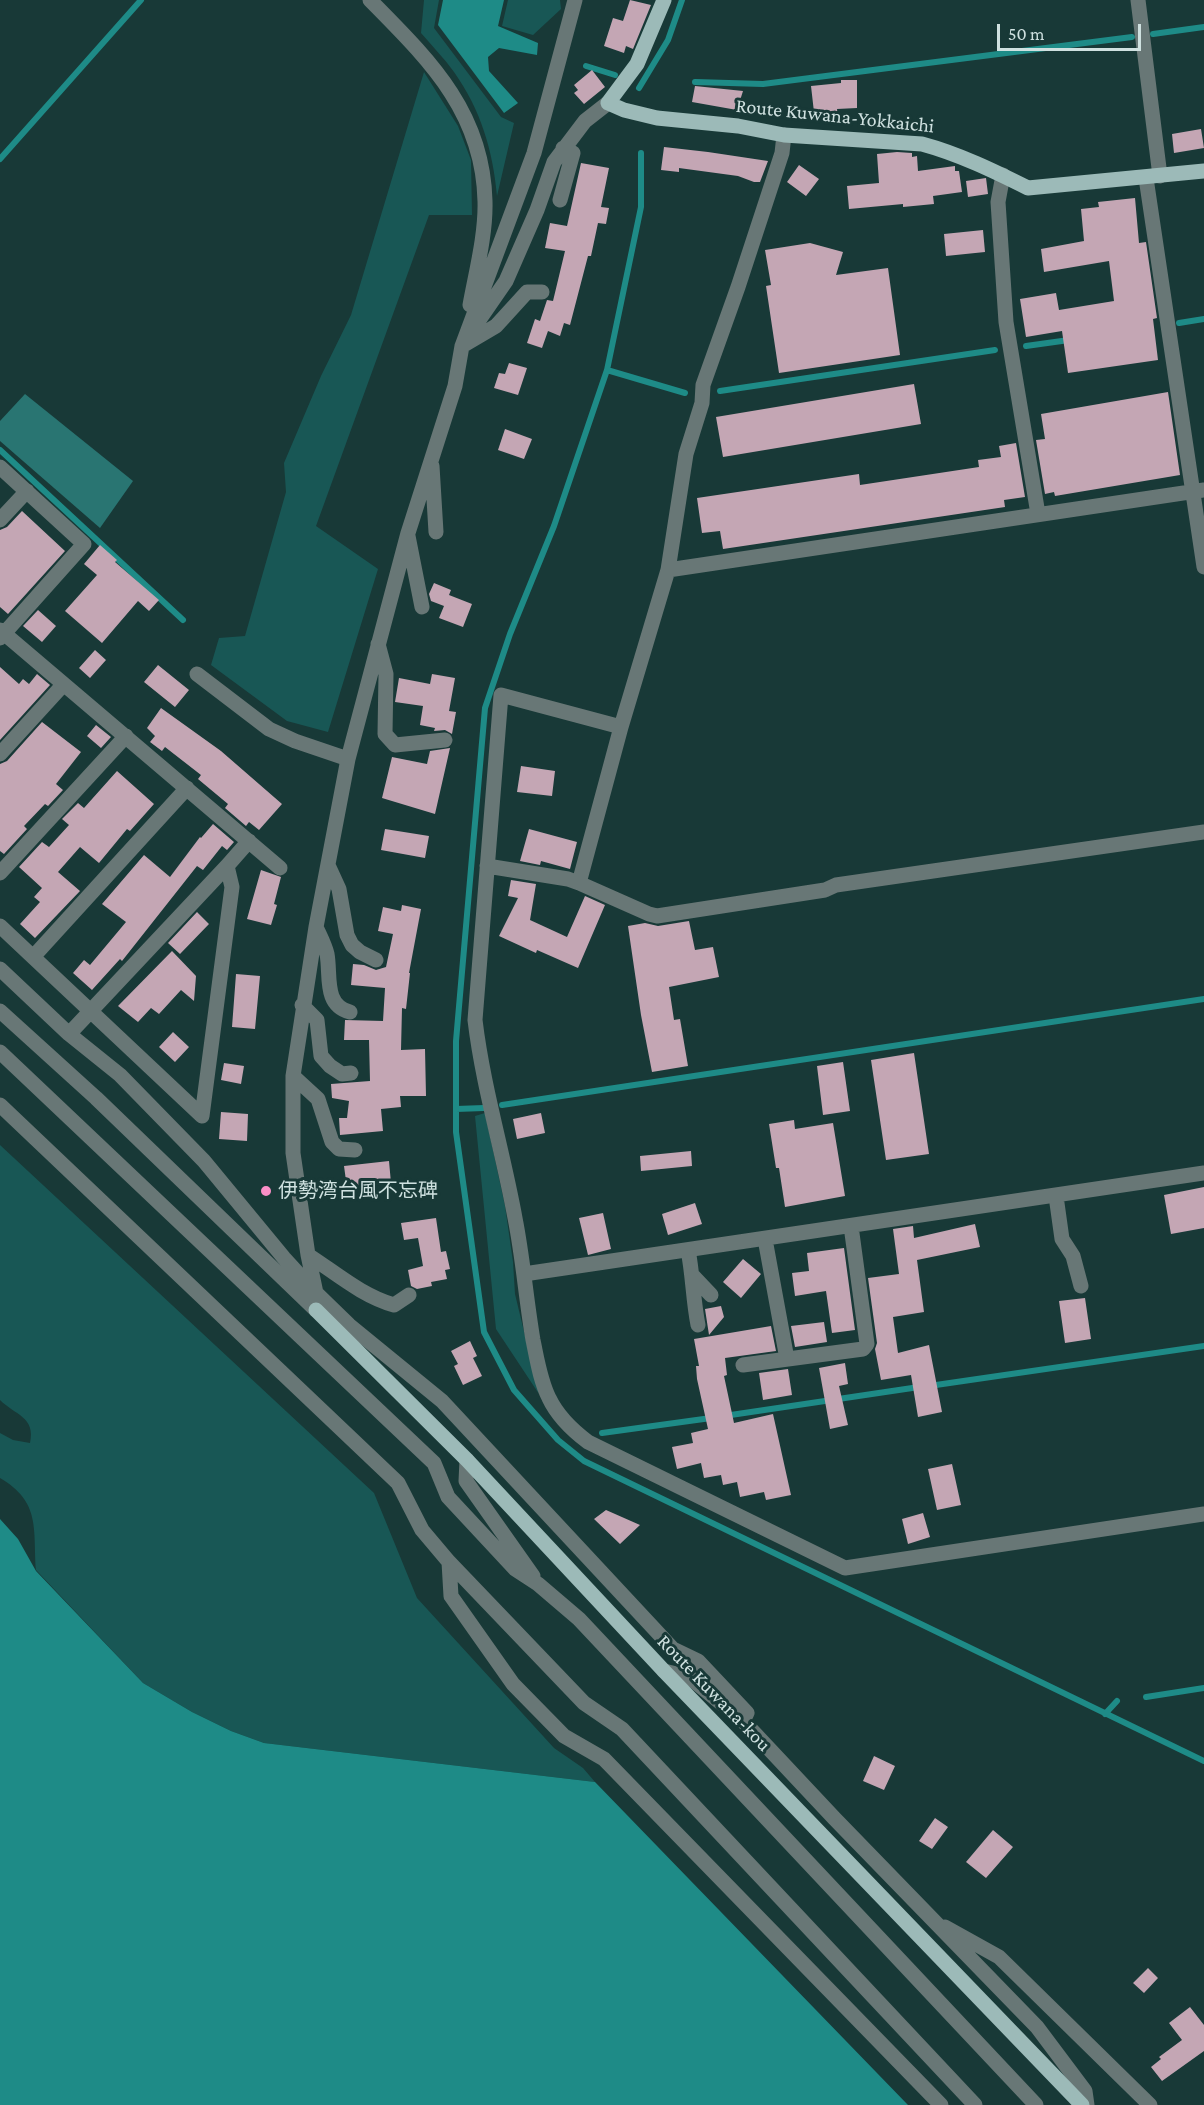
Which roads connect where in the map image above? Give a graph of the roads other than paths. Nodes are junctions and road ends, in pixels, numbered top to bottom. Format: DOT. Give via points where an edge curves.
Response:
graph roads {
  1 [pos="370,0"];
  2 [pos="575,0"];
  3 [pos="664,0"];
  4 [pos="1138,0"];
  5 [pos="608,103"];
  6 [pos="784,135"];
  7 [pos="563,148"];
  8 [pos="1204,171"];
  9 [pos="1003,176"];
  10 [pos="1153,177"];
  11 [pos="560,200"];
  12 [pos="542,292"];
  13 [pos="462,346"];
  14 [pos="432,457"];
  15 [pos="0,466"];
  16 [pos="27,491"];
  17 [pos="1199,491"];
  18 [pos="1038,514"];
  19 [pos="0,520"];
  20 [pos="436,532"];
  21 [pos="408,533"];
  22 [pos="1204,567"];
  23 [pos="668,570"];
  24 [pos="422,607"];
  25 [pos="1,634"];
  26 [pos="377,643"];
  27 [pos="196,674"];
  28 [pos="63,685"];
  29 [pos="621,727"];
  30 [pos="126,736"];
  31 [pos="445,740"];
  32 [pos="0,754"];
  33 [pos="348,759"];
  34 [pos="187,788"];
  35 [pos="1204,832"];
  36 [pos="249,841"];
  37 [pos="328,865"];
  38 [pos="227,866"];
  39 [pos="487,866"];
  40 [pos="280,868"];
  41 [pos="0,873"];
  42 [pos="579,883"];
  43 [pos="0,926"];
  44 [pos="316,927"];
  45 [pos="33,957"];
  46 [pos="376,960"];
  47 [pos="0,969"];
  48 [pos="302,1005"];
  49 [pos="92,1010"];
  50 [pos="0,1011"];
  51 [pos="350,1012"];
  52 [pos="69,1034"];
  53 [pos="0,1052"];
  54 [pos="351,1072"];
  55 [pos="293,1076"];
  56 [pos="0,1105"];
  57 [pos="355,1150"];
  58 [pos="1204,1173"];
  59 [pos="1056,1196"];
  60 [pos="851,1227"];
  61 [pos="765,1239"];
  62 [pos="688,1250"];
  63 [pos="308,1255"];
  64 [pos="524,1274"];
  65 [pos="693,1276"];
  66 [pos="1081,1287"];
  67 [pos="316,1293"];
  68 [pos="409,1295"];
  69 [pos="711,1295"];
  70 [pos="316,1310"];
  71 [pos="698,1325"];
  72 [pos="787,1359"];
  73 [pos="743,1365"];
  74 [pos="467,1460"];
  75 [pos="1204,1514"];
  76 [pos="449,1562"];
  77 [pos="538,1584"];
  78 [pos="664,1671"];
  79 [pos="743,1720"];
  80 [pos="929,1917"];
  81 [pos="941,2105"];
  82 [pos="975,2105"];
  83 [pos="1036,2105"];
  84 [pos="1082,2105"];
  85 [pos="1087,2105"];
  86 [pos="1150,2105"];
  1 -- 13 [label="street" via="431,63 454,95 479,158 485,201 480,255"];
  2 -- 13 [label="street" via="534,153"];
  3 -- 5 [label="main road" via="637,64"];
  4 -- 10 [label="street"];
  5 -- 6 [label="main road, Route Kuwana-Yokkaichi" via="657,118"];
  5 -- 7 [label="street" via="585,121"];
  6 -- 9 [label="main road, Route Kuwana-Yokkaichi" via="922,144"];
  6 -- 23 [label="street" via="775,176 703,385 702,403 686,454"];
  7 -- 11 [label="street" via="573,153"];
  7 -- 13 [label="street" via="506,281"];
  8 -- 10 [label="main road, Route Kuwana-Yokkaichi"];
  9 -- 10 [label="main road, Route Kuwana-Yokkaichi" via="1028,188"];
  9 -- 18 [label="street" via="998,202 1006,322"];
  10 -- 17 [label="street"];
  12 -- 13 [label="street" via="527,292 496,326"];
  13 -- 14 [label="street" via="455,386"];
  14 -- 20 [label="street"];
  14 -- 21 [label="street"];
  15 -- 16 [label="street"];
  16 -- 19 [label="street"];
  16 -- 25 [label="street" via="84,544"];
  17 -- 18 [label="street"];
  17 -- 22 [label="street"];
  18 -- 23 [label="street"];
  21 -- 24 [label="street"];
  21 -- 26 [label="street"];
  23 -- 29 [label="street"];
  25 -- 28 [label="street"];
  26 -- 31 [label="street" via="386,674 385,734 395,745"];
  26 -- 33 [label="street"];
  27 -- 33 [label="street" via="269,729"];
  28 -- 30 [label="street"];
  28 -- 32 [label="street"];
  29 -- 39 [label="street" via="501,695"];
  29 -- 42 [label="street"];
  30 -- 34 [label="street"];
  30 -- 41 [label="street"];
  33 -- 37 [label="street"];
  34 -- 36 [label="street"];
  34 -- 45 [label="street"];
  35 -- 42 [label="street" via="657,915"];
  36 -- 38 [label="street"];
  36 -- 40 [label="street"];
  37 -- 44 [label="street"];
  37 -- 46 [label="street" via="339,889 346,935 360,952"];
  38 -- 49 [label="street"];
  38 -- 49 [label="street" via="232,887 202,1116"];
  39 -- 42 [label="street"];
  39 -- 64 [label="street" via="475,1020 480,1062"];
  43 -- 45 [label="street"];
  44 -- 48 [label="street"];
  44 -- 51 [label="street" via="327,952 331,995 336,1006"];
  45 -- 49 [label="street"];
  47 -- 52 [label="street"];
  48 -- 54 [label="street" via="317,1020 321,1056 342,1074"];
  48 -- 55 [label="street"];
  49 -- 52 [label="street"];
  50 -- 70 [label="street"];
  52 -- 67 [label="street" via="120,1075 204,1161"];
  53 -- 77 [label="street" via="434,1462 448,1497 516,1569"];
  55 -- 57 [label="street" via="318,1099 332,1142 339,1149"];
  55 -- 63 [label="street" via="293,1153"];
  56 -- 76 [label="street" via="398,1483 422,1530"];
  58 -- 59 [label="street"];
  59 -- 60 [label="street"];
  59 -- 66 [label="street" via="1062,1239 1073,1256"];
  60 -- 61 [label="street"];
  60 -- 72 [label="street" via="867,1344 863,1349"];
  61 -- 62 [label="street"];
  61 -- 72 [label="street"];
  62 -- 64 [label="street"];
  62 -- 65 [label="street"];
  63 -- 67 [label="street"];
  63 -- 68 [label="street" via="379,1301 394,1305"];
  64 -- 75 [label="street" via="538,1368 548,1397 572,1430 588,1442 845,1568"];
  65 -- 69 [label="street"];
  65 -- 71 [label="street" via="692,1296"];
  67 -- 70 [label="street"];
  67 -- 79 [label="street" via="442,1401 674,1649 698,1661 747,1713"];
  70 -- 74 [label="main road, Route Kuwana-kou"];
  72 -- 73 [label="street"];
  74 -- 77 [label="street" via="466,1481"];
  74 -- 78 [label="main road, Route Kuwana-kou"];
  76 -- 81 [label="street" via="451,1596 513,1684 564,1736 604,1759"];
  76 -- 82 [label="street" via="584,1703 622,1729"];
  77 -- 83 [label="street" via="579,1619"];
  78 -- 79 [label="street" via="689,1677"];
  78 -- 84 [label="main road, Route Kuwana-kou"];
  79 -- 80 [label="street"];
  80 -- 85 [label="street" via="1037,2027 1085,2091"];
  80 -- 86 [label="street" via="999,1957"];
}
